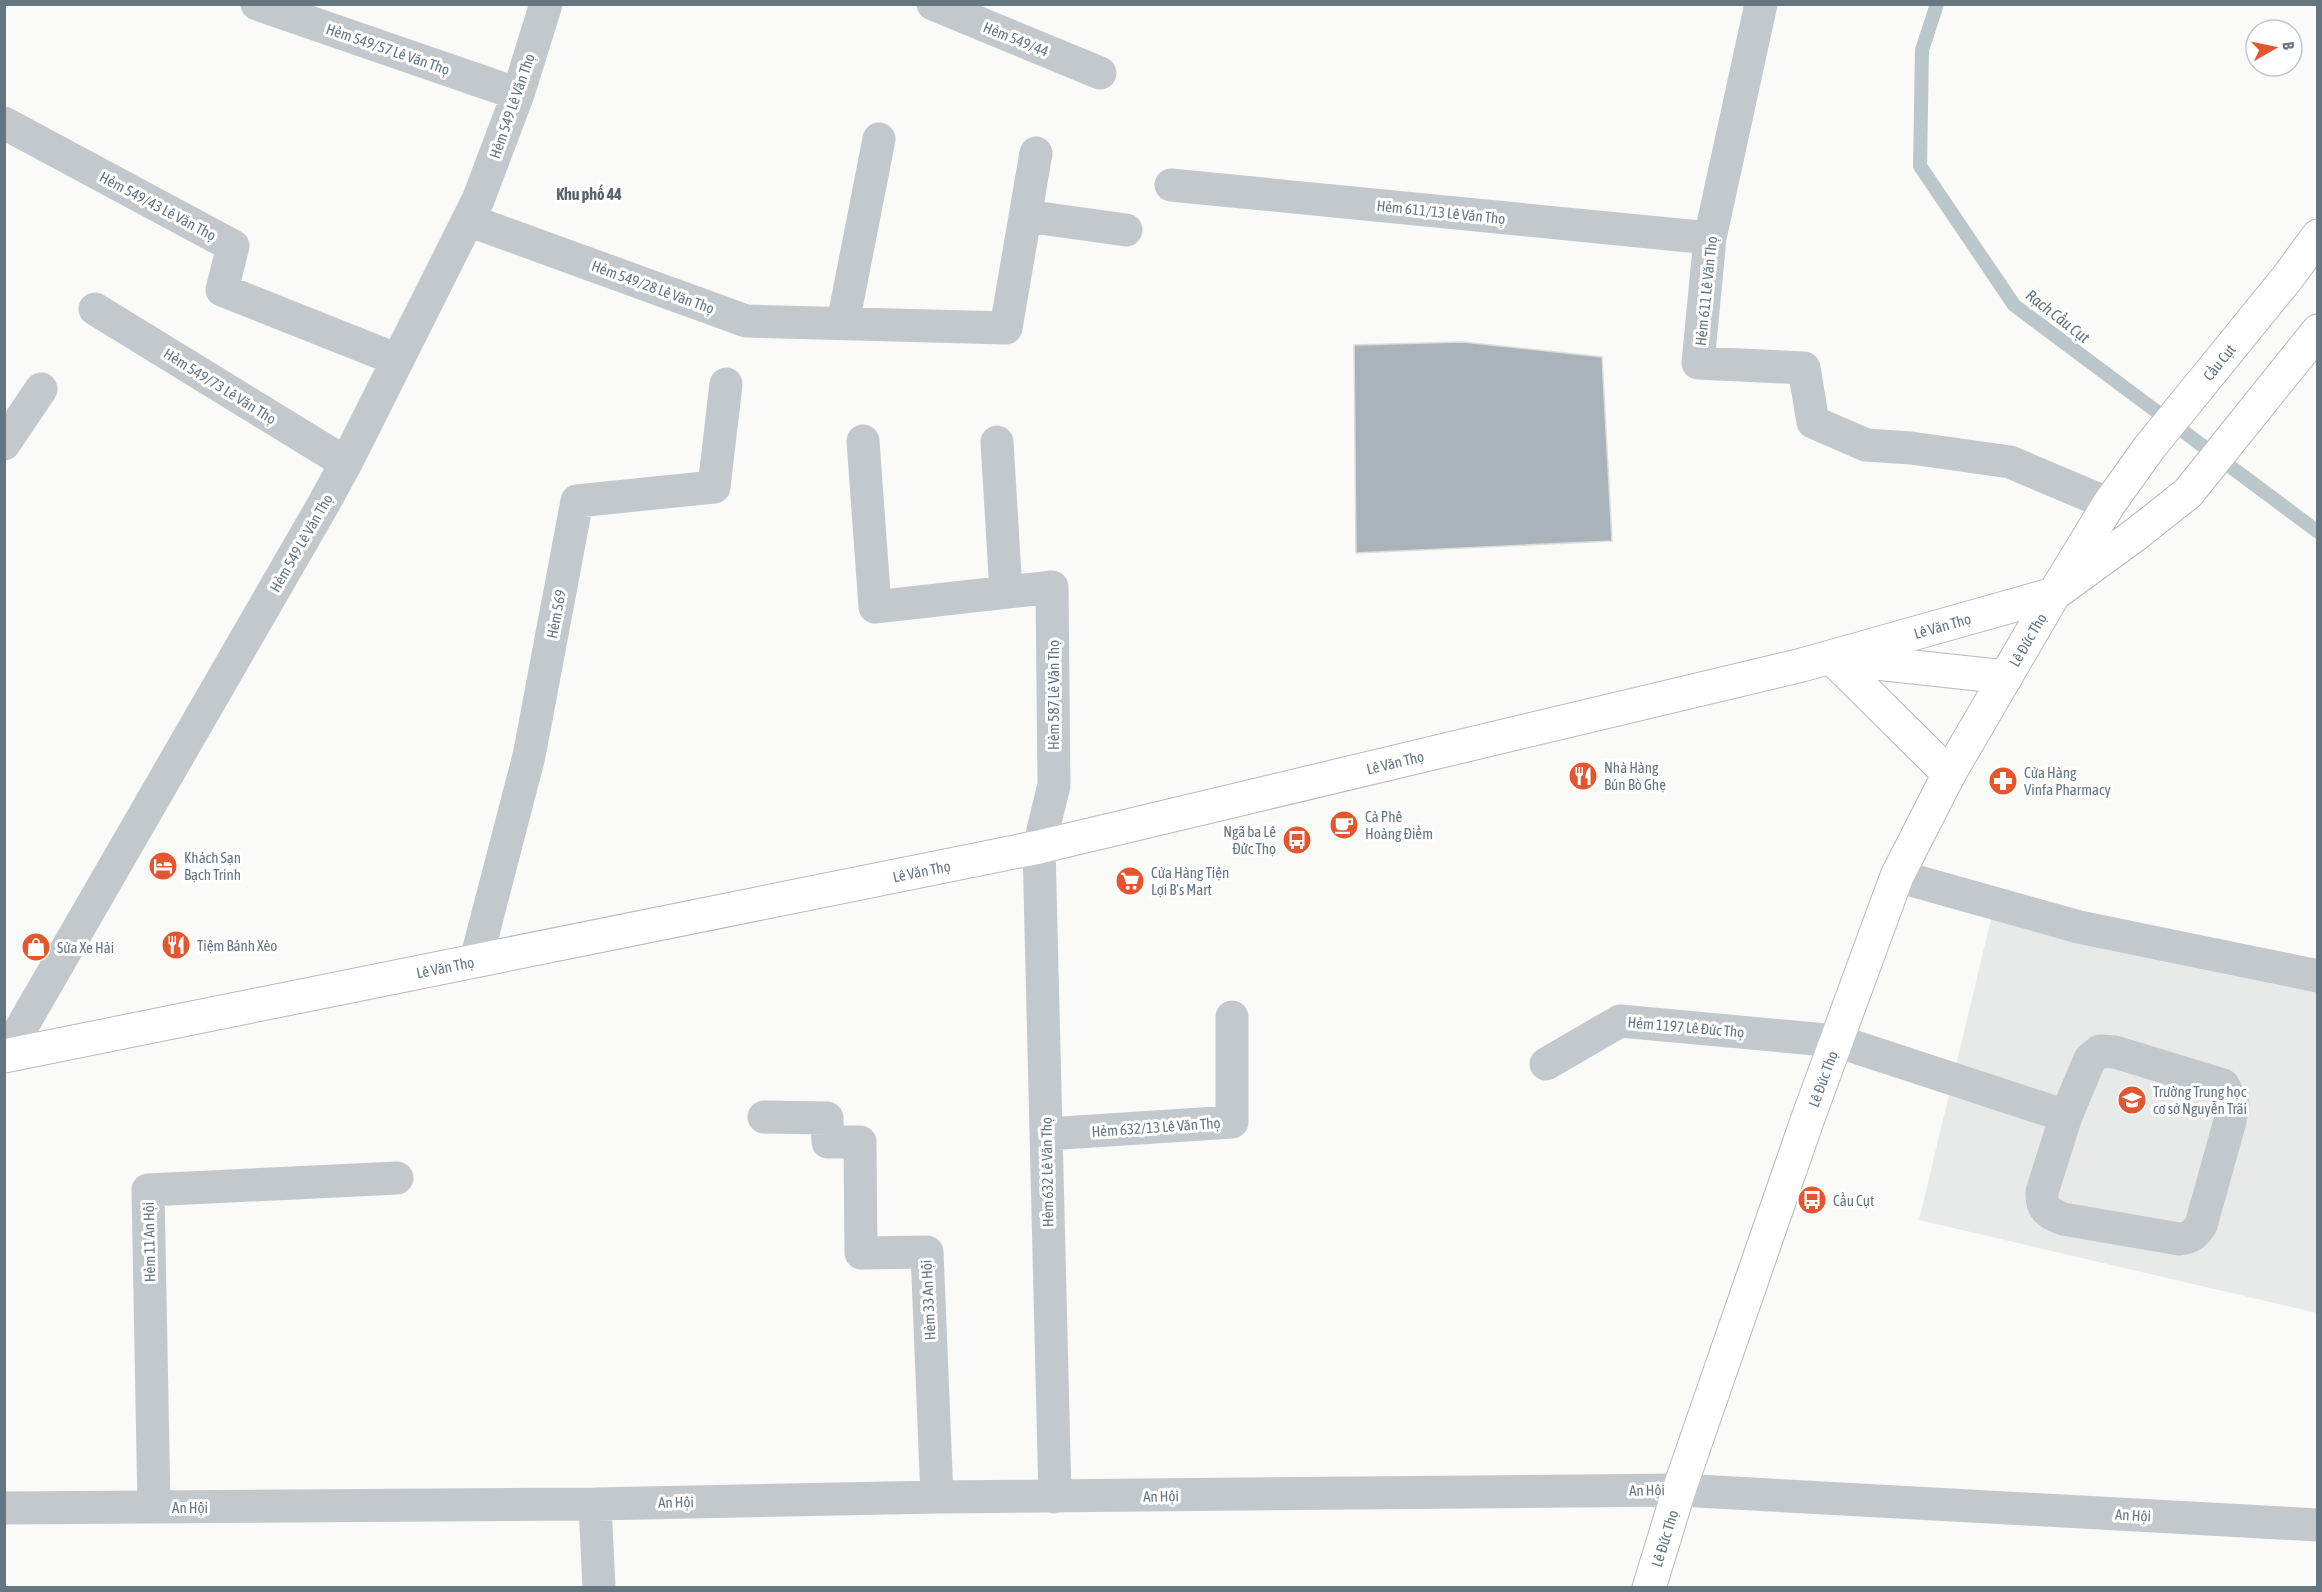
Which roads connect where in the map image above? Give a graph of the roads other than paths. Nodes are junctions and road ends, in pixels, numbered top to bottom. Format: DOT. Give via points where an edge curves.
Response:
graph roads {
  1 [pos="257,4"];
  2 [pos="546,4"];
  3 [pos="933,4"];
  4 [pos="1761,4"];
  5 [pos="1100,73"];
  6 [pos="518,94"];
  7 [pos="4,123"];
  8 [pos="879,139"];
  9 [pos="1036,153"];
  10 [pos="1171,185"];
  11 [pos="1026,216"];
  12 [pos="468,220"];
  13 [pos="1126,230"];
  14 [pos="2318,236"];
  15 [pos="1710,238"];
  16 [pos="95,309"];
  17 [pos="843,323"];
  18 [pos="2318,331"];
  19 [pos="398,360"];
  20 [pos="726,384"];
  21 [pos="41,389"];
  22 [pos="863,441"];
  23 [pos="997,442"];
  24 [pos="4,444"];
  25 [pos="2149,448"];
  26 [pos="346,463"];
  27 [pos="2109,504"];
  28 [pos="1006,592"];
  29 [pos="2054,594"];
  30 [pos="1832,658"];
  31 [pos="2006,677"];
  32 [pos="1949,774"];
  33 [pos="1039,847"];
  34 [pos="1897,876"];
  35 [pos="476,960"];
  36 [pos="2318,976"];
  37 [pos="1232,1017"];
  38 [pos="1837,1041"];
  39 [pos="5,1056"];
  40 [pos="1546,1064"];
  41 [pos="2066,1116"];
  42 [pos="764,1117"];
  43 [pos="1047,1134"];
  44 [pos="397,1178"];
  45 [pos="1679,1490"];
  46 [pos="937,1497"];
  47 [pos="1055,1497"];
  48 [pos="595,1504"];
  49 [pos="154,1507"];
  50 [pos="4,1508"];
  51 [pos="2318,1525"];
  52 [pos="599,1587"];
  53 [pos="1649,1587"];
  1 -- 6 [label="street, Hẻm 549/57 Lê Văn Thọ"];
  2 -- 6 [label="street, Hẻm 549 Lê Văn Thọ"];
  3 -- 5 [label="street, Hẻm 549/44"];
  4 -- 15 [label="street, Hẻm 611 Lê Văn Thọ"];
  6 -- 12 [label="street, Hẻm 549 Lê Văn Thọ"];
  7 -- 19 [label="street, Hẻm 549/43 Lê Văn Thọ" via="233,246 222,290"];
  8 -- 17 [label="street"];
  9 -- 11 [label="street, Hẻm 549/28 Lê Văn Thọ"];
  10 -- 15 [label="street, Hẻm 611/13 Lê Văn Thọ"];
  11 -- 13 [label="street"];
  11 -- 17 [label="street, Hẻm 549/28 Lê Văn Thọ" via="1006,328"];
  12 -- 17 [label="street, Hẻm 549/28 Lê Văn Thọ" via="746,321"];
  12 -- 19 [label="street, Hẻm 549 Lê Văn Thọ"];
  14 -- 25 [label="main road, Cầu Cụt"];
  15 -- 27 [label="street, Hẻm 611 Lê Văn Thọ" via="1698,363 1804,368 1813,422 1866,445 2010,462"];
  16 -- 26 [label="street, Hẻm 549/73 Lê Văn Thọ"];
  18 -- 29 [label="main road, Lê Đức Thọ" via="2188,493"];
  19 -- 26 [label="street, Hẻm 549 Lê Văn Thọ"];
  20 -- 35 [label="street, Hẻm 569" via="714,487 578,501 530,756"];
  21 -- 24 [label="street"];
  22 -- 28 [label="street, Hẻm 587 Lê Văn Thọ" via="875,607"];
  23 -- 28 [label="street"];
  25 -- 27 [label="main road, Lê Đức Thọ"];
  26 -- 39 [label="street, Hẻm 549 Lê Văn Thọ"];
  27 -- 29 [label="main road, Lê Đức Thọ"];
  28 -- 33 [label="street, Hẻm 587 Lê Văn Thọ" via="1052,587 1054,785"];
  29 -- 30 [label="main road, Lê Văn Thọ"];
  29 -- 31 [label="main road, Lê Đức Thọ"];
  30 -- 31 [label="main road"];
  30 -- 32 [label="main road"];
  30 -- 33 [label="main road, Lê Văn Thọ"];
  31 -- 32 [label="main road, Lê Đức Thọ"];
  32 -- 34 [label="main road, Lê Đức Thọ"];
  33 -- 35 [label="main road, Lê Văn Thọ"];
  33 -- 43 [label="street, Hẻm 632 Lê Văn Thọ"];
  34 -- 36 [label="street" via="2079,927"];
  34 -- 38 [label="main road, Lê Đức Thọ"];
  35 -- 39 [label="main road, Lê Văn Thọ"];
  37 -- 43 [label="street, Hẻm 632/13 Lê Văn Thọ" via="1232,1122"];
  38 -- 40 [label="street, Hẻm 1197 Lê Đức Thọ" via="1620,1022"];
  38 -- 41 [label="street, Hẻm 1197 Lê Đức Thọ"];
  38 -- 45 [label="main road, Lê Đức Thọ"];
  41 -- 41 [label="street" via="2090,1059 2100,1051 2115,1052 2223,1085 2233,1103 2230,1121 2196,1233 2179,1239 2050,1214 2042,1202 2042,1192"];
  42 -- 46 [label="street, Hẻm 33 An Hội" via="827,1118 828,1142 860,1142 861,1253 927,1252"];
  43 -- 47 [label="street, Hẻm 632 Lê Văn Thọ"];
  44 -- 49 [label="street, Hẻm 11 An Hội" via="148,1190"];
  45 -- 47 [label="street, An Hội"];
  45 -- 51 [label="street, An Hội"];
  45 -- 53 [label="main road, Lê Đức Thọ"];
  46 -- 47 [label="street, An Hội"];
  46 -- 48 [label="street, An Hội"];
  48 -- 49 [label="street, An Hội"];
  48 -- 52 [label="street"];
  49 -- 50 [label="street, An Hội"];
}
